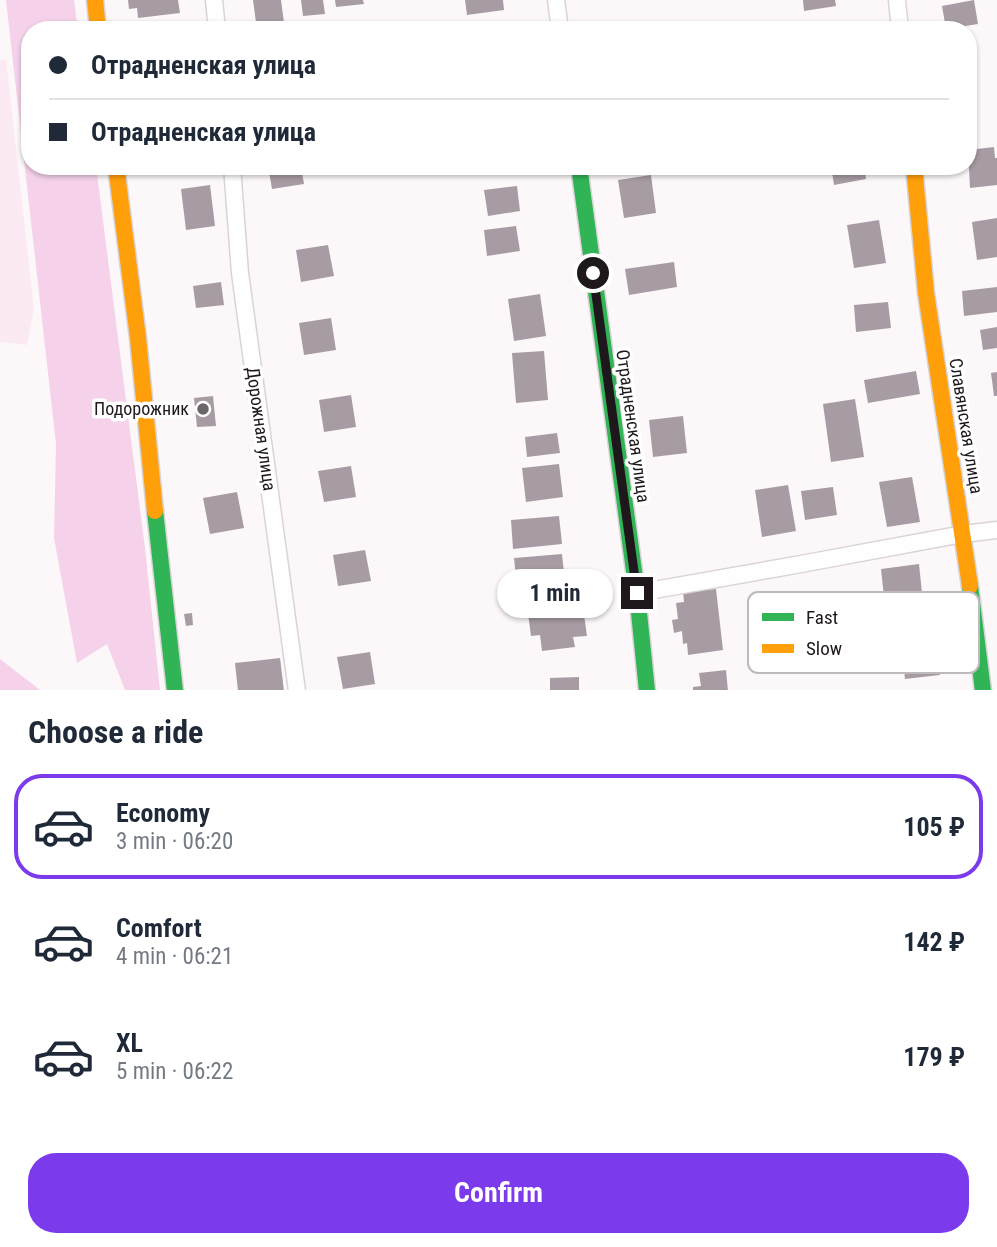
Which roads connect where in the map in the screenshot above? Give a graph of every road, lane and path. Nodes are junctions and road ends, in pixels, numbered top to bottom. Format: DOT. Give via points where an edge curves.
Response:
graph roads {
  1 [pos="95,0"];
  2 [pos="214,0"];
  3 [pos="556,0"];
  4 [pos="897,0"];
  5 [pos="98,21"];
  6 [pos="216,21"];
  7 [pos="559,21"];
  8 [pos="899,21"];
  9 [pos="117,175"];
  10 [pos="233,175"];
  11 [pos="580,175"];
  12 [pos="915,175"];
  13 [pos="997,530"];
  14 [pos="963,534"];
  15 [pos="970,592"];
  16 [pos="637,593"];
  17 [pos="979,660"];
  18 [pos="175,690"];
  19 [pos="297,690"];
  20 [pos="647,690"];
  21 [pos="983,690"];
  1 -- 5 [label="street"];
  2 -- 6 [label="street"];
  3 -- 7 [label="street"];
  4 -- 8 [label="street"];
  9 -- 18 [label="street"];
  10 -- 19 [label="street, Дорожная улица" via="240,273"];
  11 -- 16 [label="street, Отрадненская улица"];
  12 -- 14 [label="street, Славянская улица" via="926,293"];
  13 -- 14 [label="street"];
  14 -- 15 [label="street, Славянская улица"];
  14 -- 16 [label="street"];
  16 -- 20 [label="street, Отрадненская улица"];
  17 -- 21 [label="street, Славянская улица"];
}
